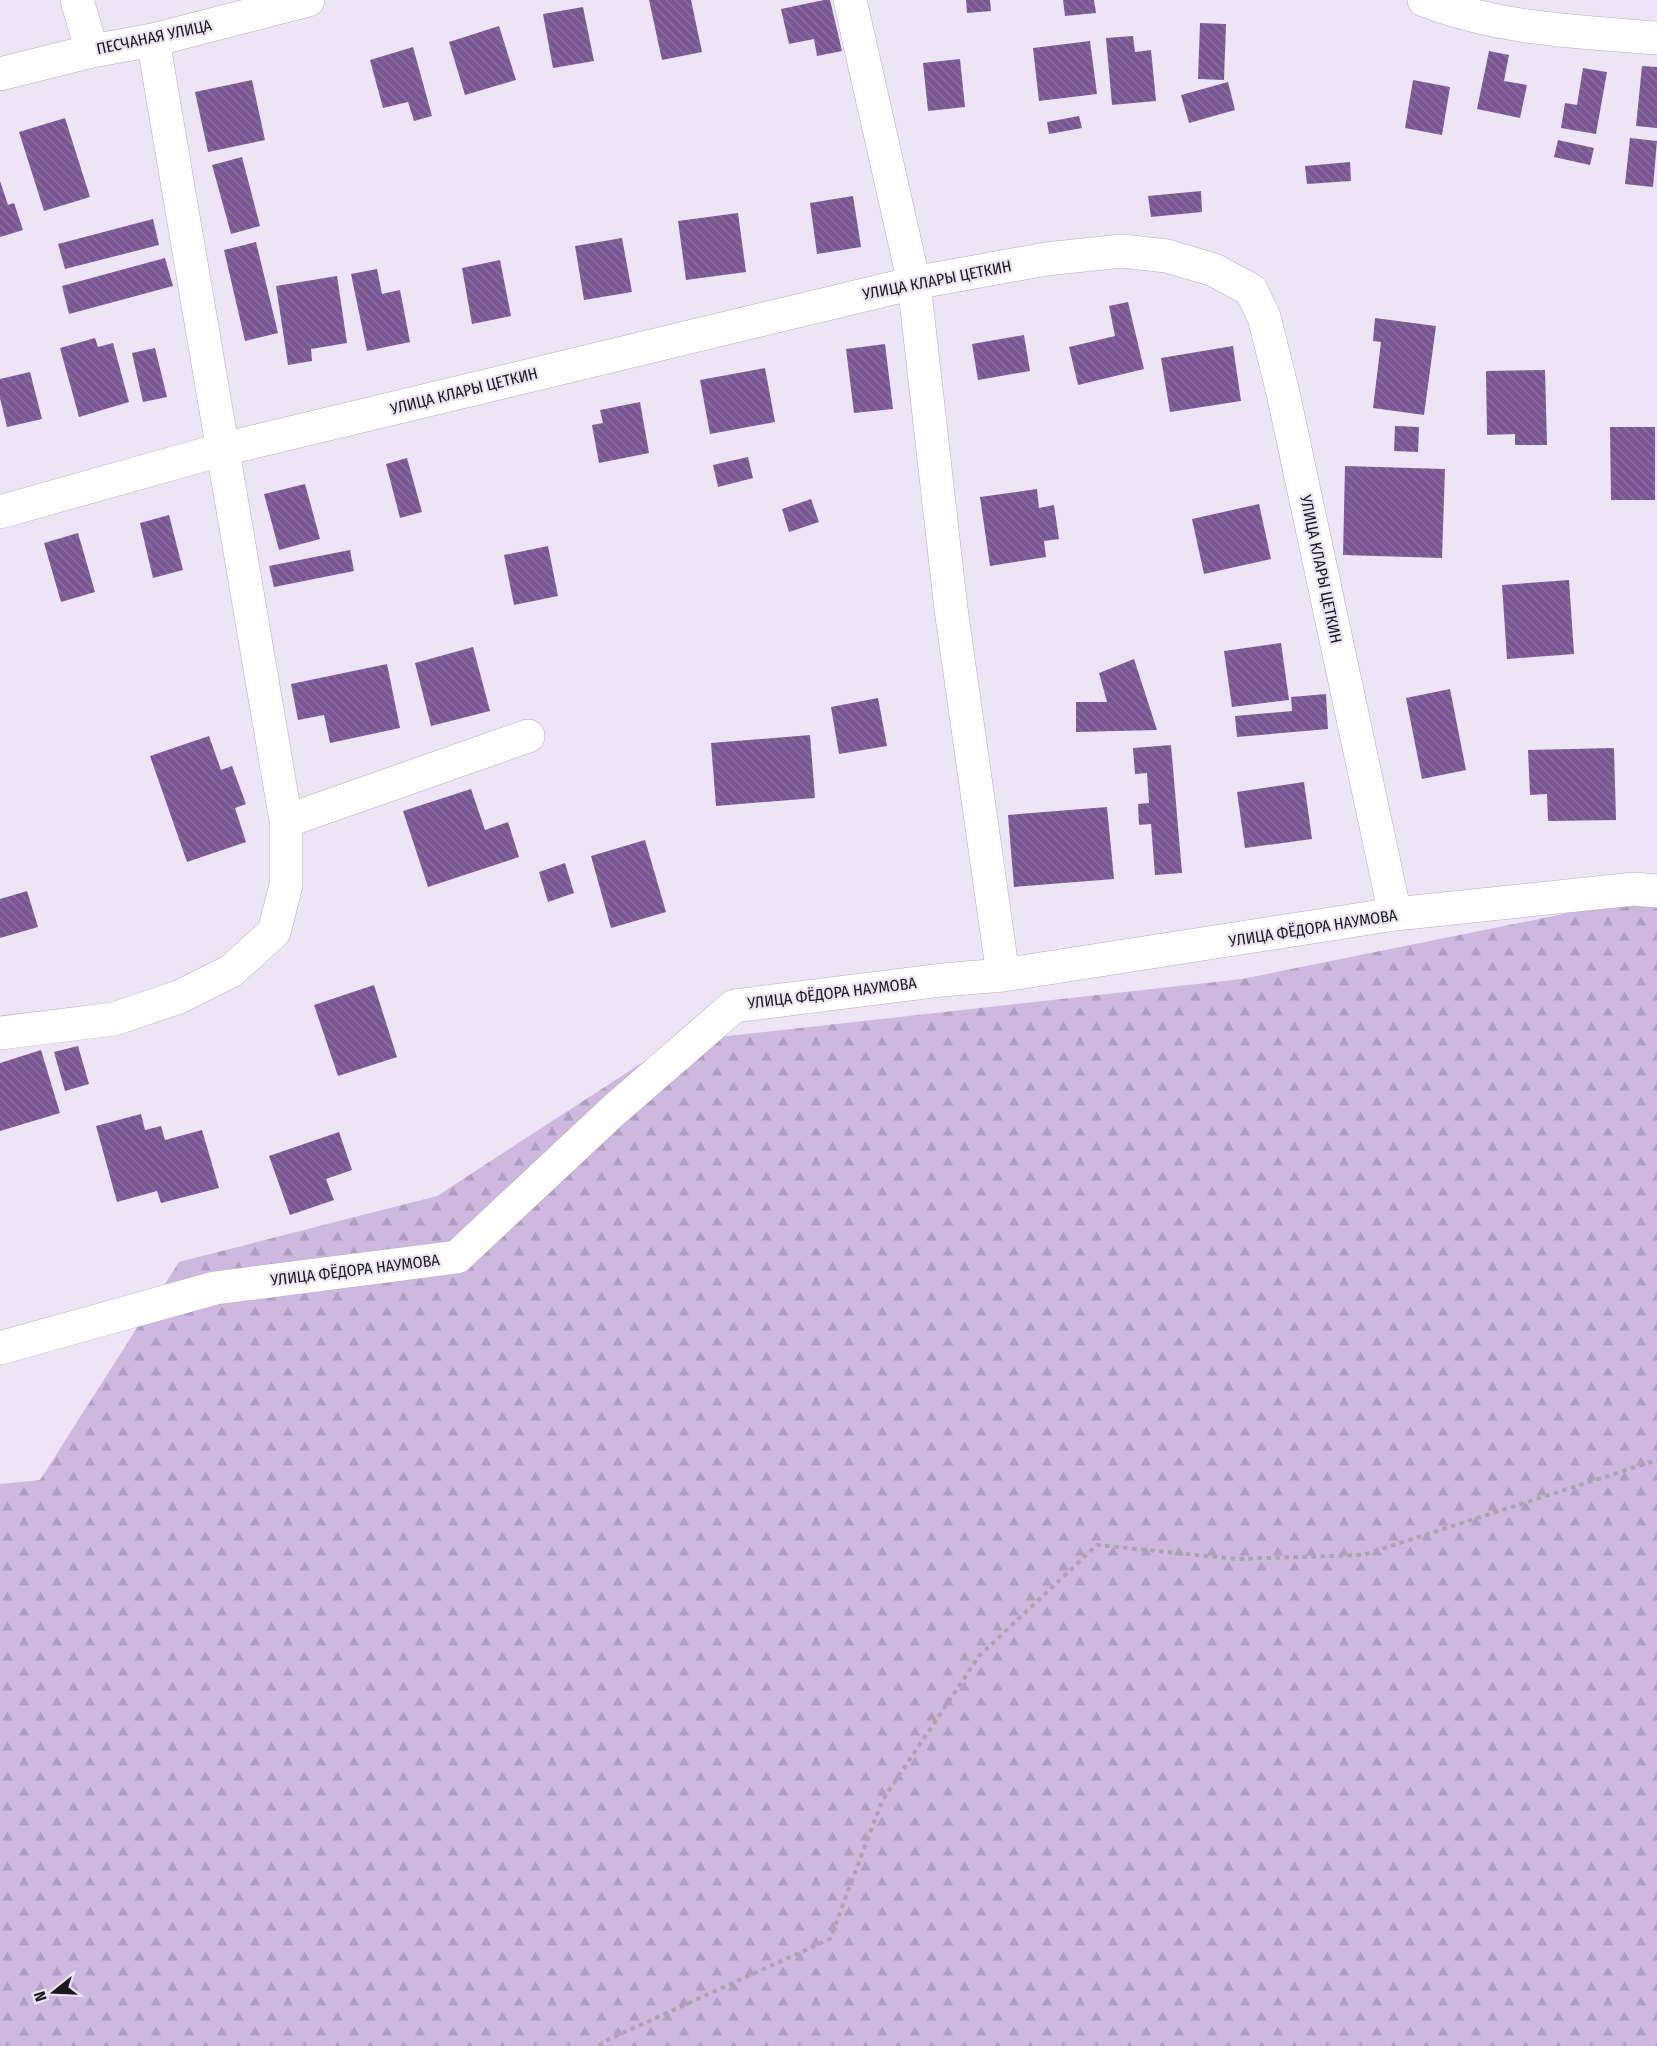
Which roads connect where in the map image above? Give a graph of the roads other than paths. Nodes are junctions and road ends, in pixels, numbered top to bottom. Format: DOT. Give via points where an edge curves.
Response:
graph roads {
  1 [pos="77,0"];
  2 [pos="308,0"];
  3 [pos="850,0"];
  4 [pos="1424,0"];
  5 [pos="1657,38"];
  6 [pos="153,40"];
  7 [pos="92,51"];
  8 [pos="0,74"];
  9 [pos="914,283"];
  10 [pos="224,449"];
  11 [pos="0,512"];
  12 [pos="528,736"];
  13 [pos="286,822"];
  14 [pos="1657,891"];
  15 [pos="1395,915"];
  16 [pos="1003,975"];
  17 [pos="0,1033"];
  18 [pos="0,1348"];
  1 -- 7 [label="street"];
  2 -- 6 [label="street, ПЕСЧАНАЯ УЛИЦА"];
  3 -- 9 [label="street"];
  4 -- 5 [label="street" via="1460,14 1544,29"];
  6 -- 7 [label="street, ПЕСЧАНАЯ УЛИЦА"];
  6 -- 10 [label="street"];
  7 -- 8 [label="street, ПЕСЧАНАЯ УЛИЦА"];
  9 -- 10 [label="street, УЛИЦА КЛАРЫ ЦЕТКИН"];
  9 -- 15 [label="street, УЛИЦА КЛАРЫ ЦЕТКИН" via="1046,259 1122,251 1167,256 1214,270 1251,290 1264,317 1283,393"];
  9 -- 16 [label="street" via="951,609"];
  10 -- 11 [label="street, УЛИЦА КЛАРЫ ЦЕТКИН"];
  10 -- 13 [label="street"];
  12 -- 13 [label="street"];
  13 -- 17 [label="street" via="286,885 274,932 231,971 179,998 114,1019"];
  14 -- 15 [label="street, УЛИЦА ФЁДОРА НАУМОВА" via="1634,889"];
  15 -- 16 [label="street, УЛИЦА ФЁДОРА НАУМОВА"];
  16 -- 18 [label="street, УЛИЦА ФЁДОРА НАУМОВА" via="734,1006 613,1111 457,1257 215,1288"];
}
